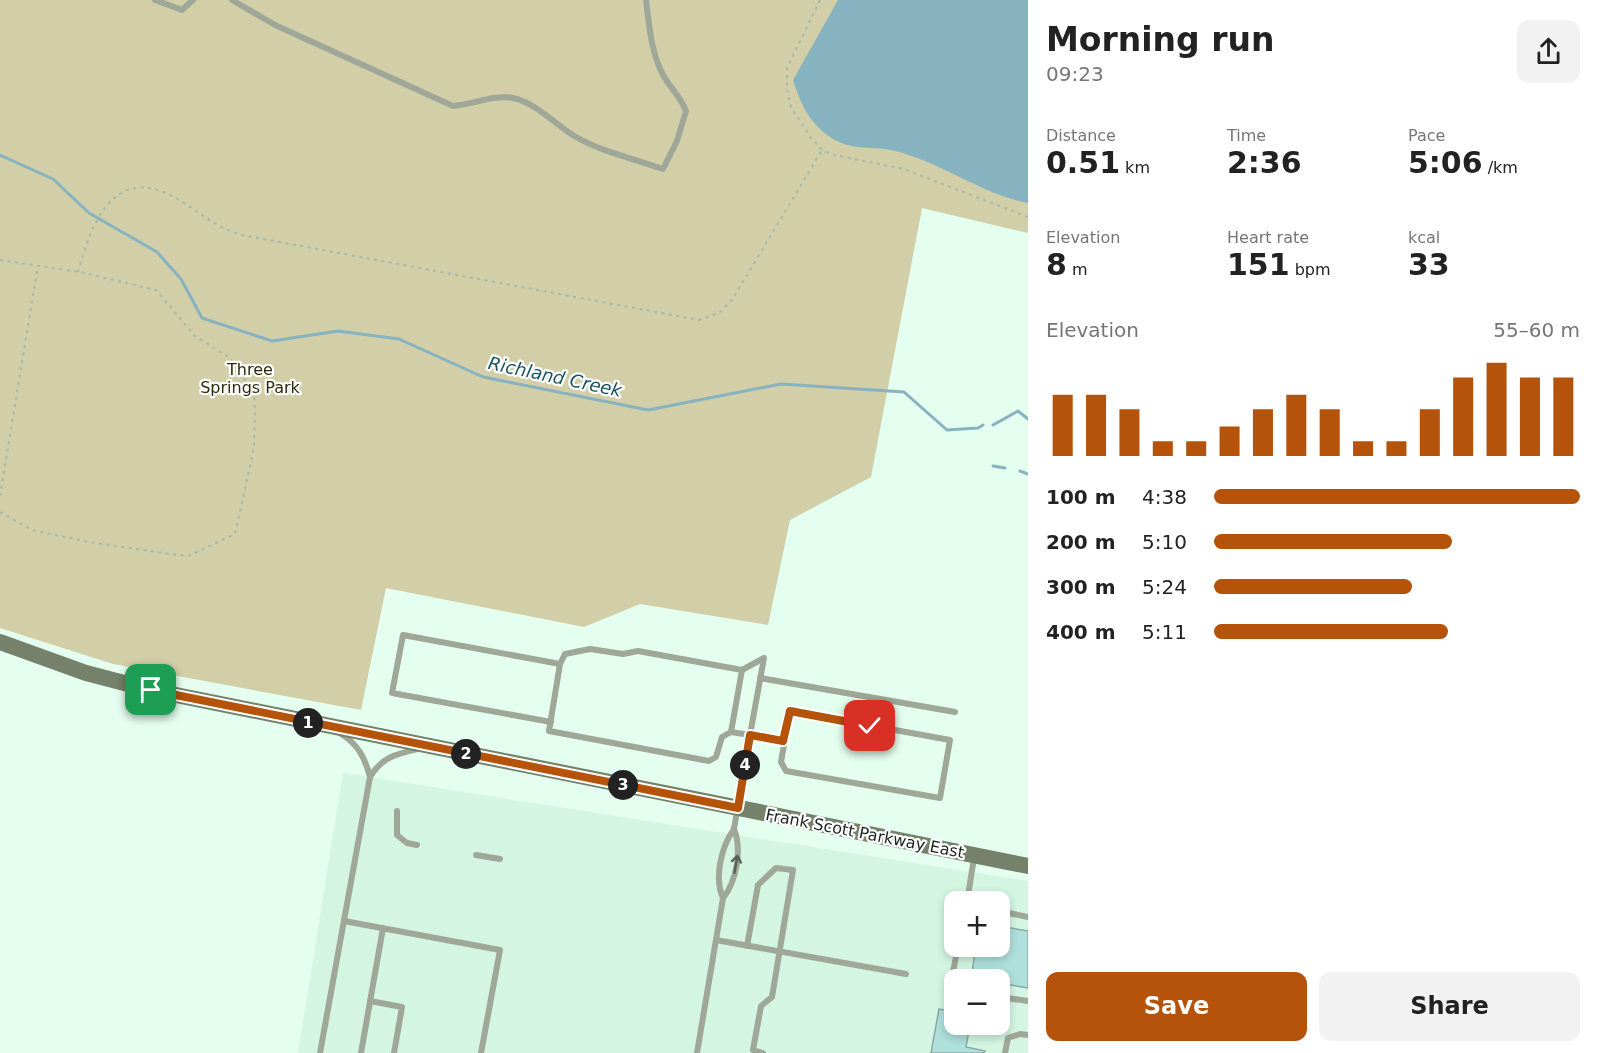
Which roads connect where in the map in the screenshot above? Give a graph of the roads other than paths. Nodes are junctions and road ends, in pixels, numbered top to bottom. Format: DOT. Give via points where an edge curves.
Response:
graph roads {
  1 [pos="155,0"];
  2 [pos="193,0"];
  3 [pos="232,0"];
  4 [pos="646,0"];
  5 [pos="0,642"];
  6 [pos="560,664"];
  7 [pos="742,670"];
  8 [pos="760,678"];
  9 [pos="955,712"];
  10 [pos="551,722"];
  11 [pos="330,727"];
  12 [pos="731,732"];
  13 [pos="750,735"];
  14 [pos="783,741"];
  15 [pos="430,747"];
  16 [pos="370,777"];
  17 [pos="738,808"];
  18 [pos="397,811"];
  19 [pos="734,829"];
  20 [pos="417,845"];
  21 [pos="476,855"];
  22 [pos="974,855"];
  23 [pos="500,859"];
  24 [pos="1028,866"];
  25 [pos="969,891"];
  26 [pos="723,898"];
  27 [pos="1010,913"];
  28 [pos="1028,916"];
  29 [pos="344,921"];
  30 [pos="383,928"];
  31 [pos="716,940"];
  32 [pos="747,946"];
  33 [pos="780,952"];
  34 [pos="906,974"];
  35 [pos="1010,999"];
  36 [pos="370,1001"];
  37 [pos="1028,1001"];
  38 [pos="1028,1035"];
  39 [pos="321,1053"];
  40 [pos="362,1053"];
  41 [pos="394,1053"];
  42 [pos="482,1053"];
  43 [pos="697,1053"];
  44 [pos="762,1053"];
  45 [pos="1005,1053"];
  1 -- 2 [label="lane" via="182,10"];
  3 -- 4 [label="lane" via="275,25 453,106 514,98 576,137 663,170 686,111 663,75"];
  5 -- 11 [label="main road, Frank Scott Parkway East" via="86,673 151,690"];
  6 -- 7 [label="lane" via="565,654 590,649 623,654 638,651"];
  6 -- 10 [label="lane"];
  6 -- 10 [label="lane" via="403,634 392,693"];
  7 -- 8 [label="lane" via="764,658"];
  7 -- 12 [label="lane"];
  8 -- 9 [label="lane"];
  8 -- 13 [label="lane"];
  10 -- 12 [label="lane" via="549,731 709,761 716,757 722,737"];
  11 -- 15 [label="main road, Frank Scott Parkway East"];
  11 -- 16 [label="lane" via="352,741 366,761"];
  12 -- 13 [label="lane"];
  13 -- 14 [label="lane"];
  13 -- 17 [label="lane"];
  14 -- 14 [label="lane" via="790,711 950,740 940,798 786,771 781,762"];
  15 -- 16 [label="lane" via="387,758"];
  15 -- 17 [label="main road, Frank Scott Parkway East"];
  16 -- 29 [label="lane"];
  17 -- 19 [label="lane"];
  17 -- 22 [label="main road, Frank Scott Parkway East"];
  18 -- 20 [label="lane" via="397,835"];
  19 -- 26 [label="lane" via="725,841 718,885"];
  26 -- 19 [label="lane, one-way" via="732,888 739,842"];
  21 -- 23 [label="lane"];
  22 -- 24 [label="main road, Frank Scott Parkway East"];
  22 -- 25 [label="lane"];
  26 -- 31 [label="lane"];
  27 -- 28 [label="lane"];
  29 -- 30 [label="lane"];
  29 -- 39 [label="lane"];
  30 -- 36 [label="lane"];
  30 -- 42 [label="lane" via="500,950"];
  31 -- 32 [label="lane"];
  31 -- 43 [label="lane"];
  32 -- 33 [label="lane"];
  32 -- 33 [label="lane" via="758,885 776,868 794,870"];
  33 -- 34 [label="lane"];
  33 -- 44 [label="lane" via="772,997 761,1006 753,1050"];
  35 -- 37 [label="lane"];
  36 -- 40 [label="lane"];
  36 -- 41 [label="lane" via="402,1006"];
  38 -- 45 [label="lane" via="1008,1038"];
}
